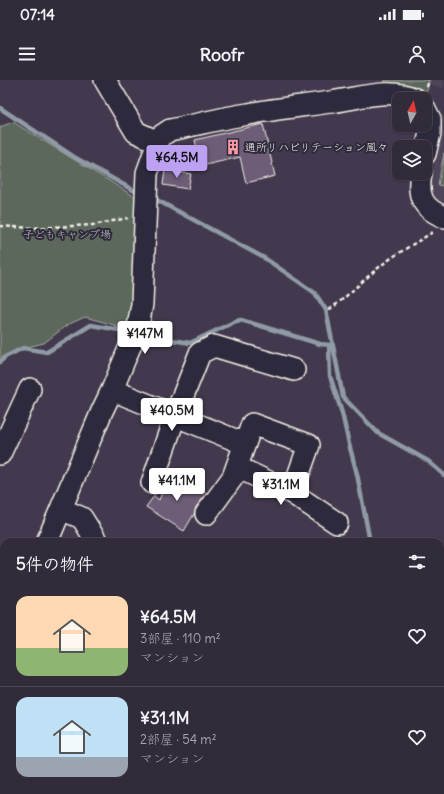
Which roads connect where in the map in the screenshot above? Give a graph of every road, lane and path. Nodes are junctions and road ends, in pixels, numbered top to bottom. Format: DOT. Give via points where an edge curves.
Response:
graph roads {
  1 [pos="105,80"];
  2 [pos="392,94"];
  3 [pos="158,142"];
  4 [pos="421,180"];
  5 [pos="145,215"];
  6 [pos="441,223"];
  7 [pos="0,226"];
  8 [pos="329,310"];
  9 [pos="294,370"];
  10 [pos="30,389"];
  11 [pos="112,390"];
  12 [pos="175,416"];
  13 [pos="245,444"];
  14 [pos="0,454"];
  15 [pos="237,466"];
  16 [pos="152,484"];
  17 [pos="292,493"];
  18 [pos="61,509"];
  19 [pos="206,514"];
  20 [pos="338,523"];
  21 [pos="49,538"];
  22 [pos="94,538"];
  1 -- 3 [label="street" via="136,132"];
  2 -- 3 [label="street" via="370,95 248,114 170,130 161,136"];
  3 -- 5 [label="street" via="147,173"];
  4 -- 6 [label="street" via="423,200 435,212"];
  5 -- 7 [label="path" via="93,225 31,228"];
  5 -- 11 [label="street" via="142,304 138,327"];
  6 -- 8 [label="path" via="382,264"];
  9 -- 12 [label="street" via="214,346 200,353"];
  10 -- 14 [label="street"];
  11 -- 12 [label="street"];
  11 -- 18 [label="street"];
  12 -- 13 [label="street"];
  12 -- 16 [label="street"];
  13 -- 15 [label="street"];
  13 -- 17 [label="street" via="252,424 309,445"];
  15 -- 17 [label="street"];
  15 -- 19 [label="street" via="233,477"];
  17 -- 20 [label="street"];
  18 -- 21 [label="street"];
  18 -- 22 [label="street" via="82,518"];
}
